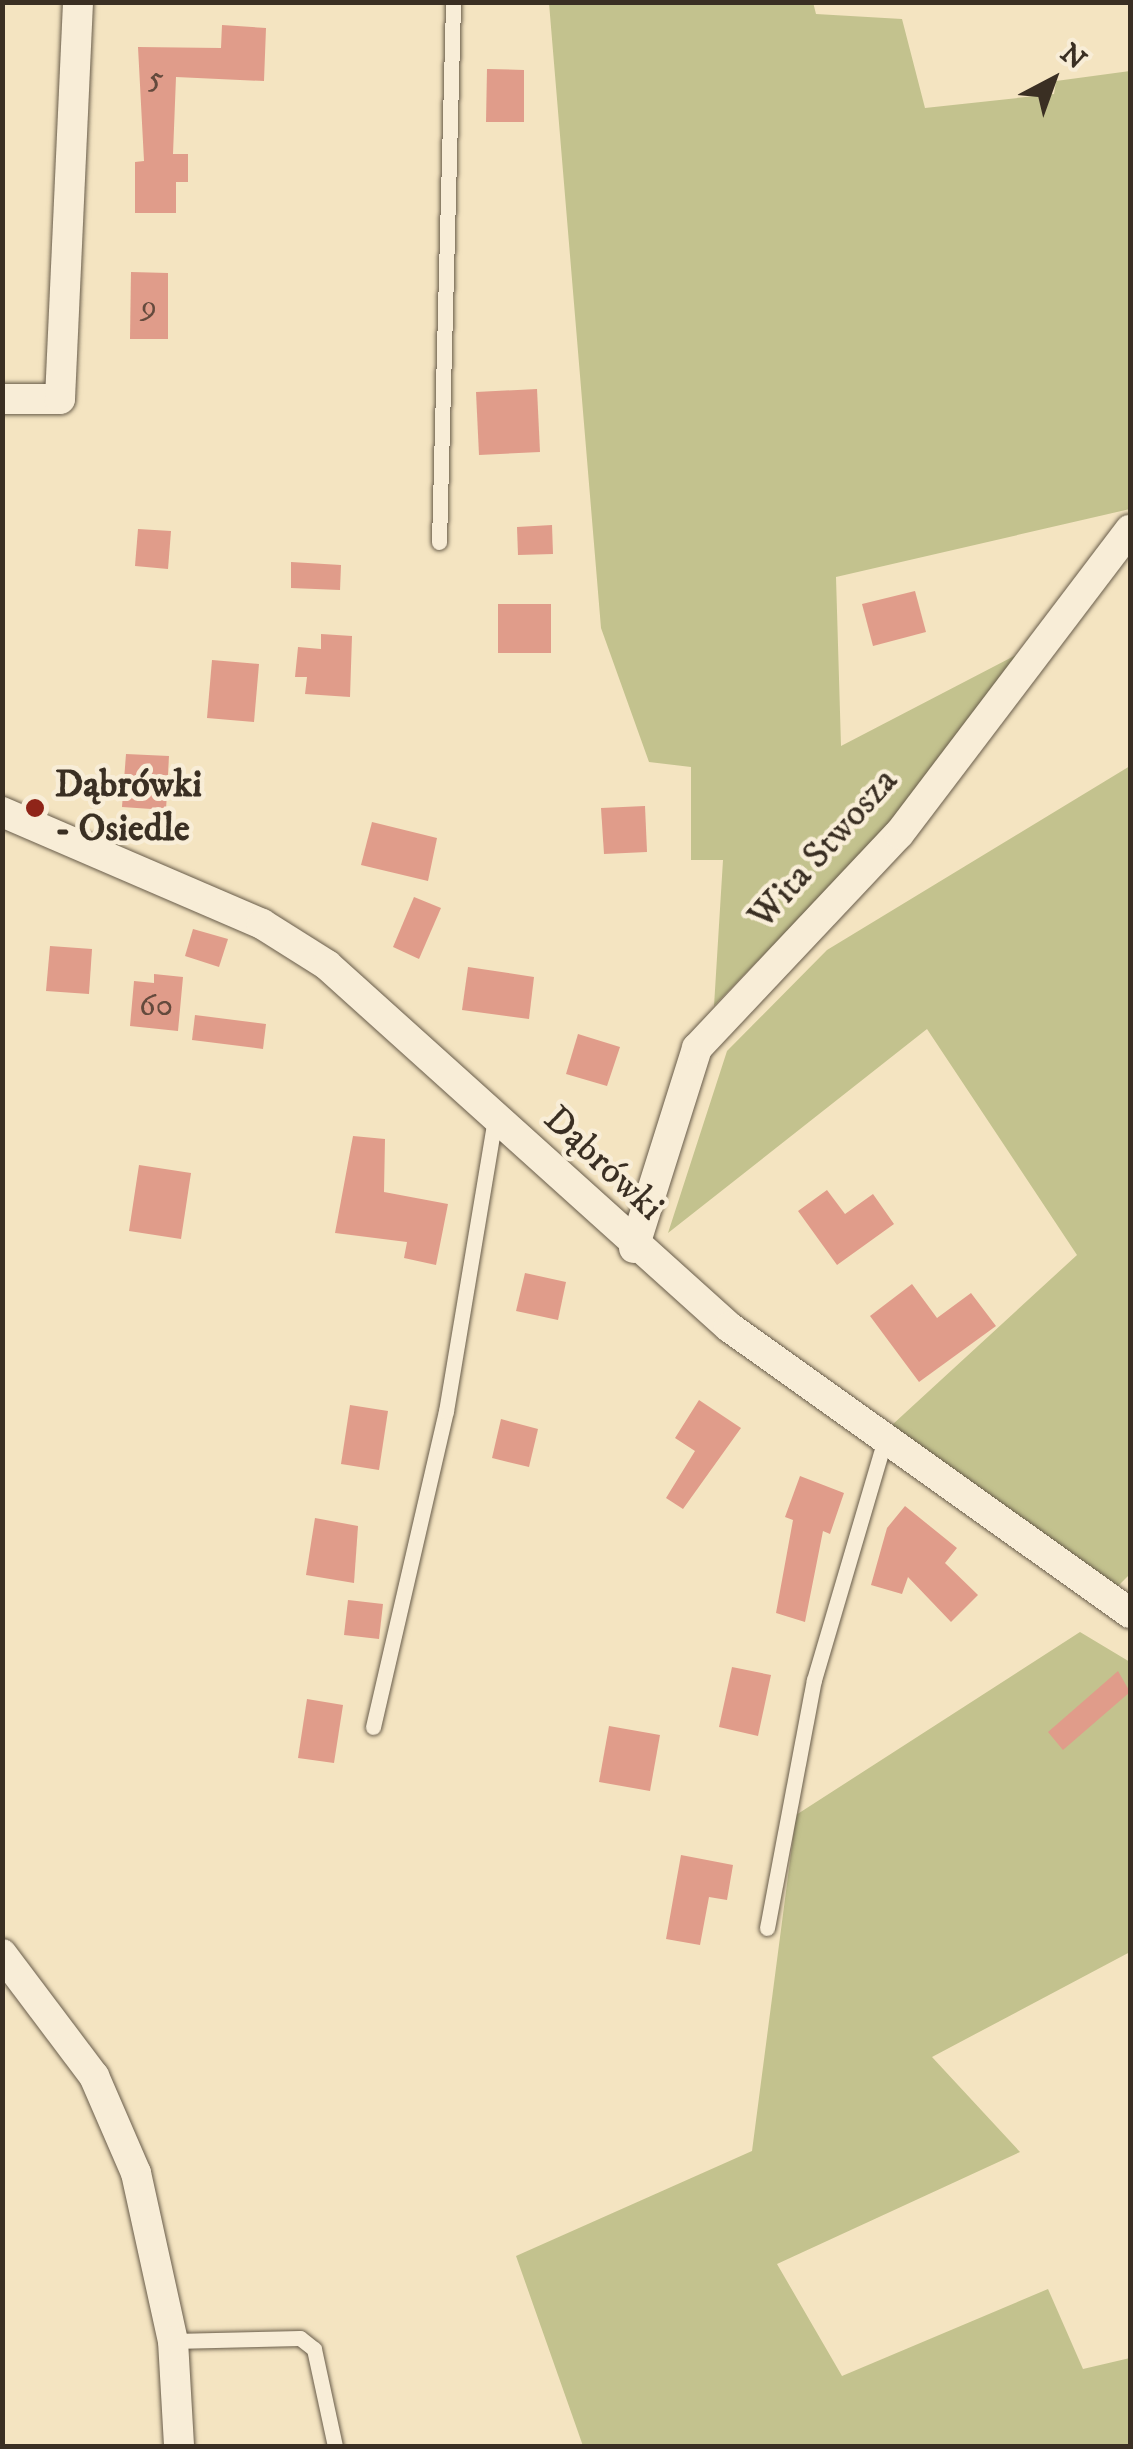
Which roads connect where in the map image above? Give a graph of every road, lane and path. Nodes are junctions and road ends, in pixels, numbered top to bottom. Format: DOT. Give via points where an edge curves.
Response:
graph roads {
  1 [pos="78,2"];
  2 [pos="453,2"];
  3 [pos="2,399"];
  4 [pos="1130,530"];
  5 [pos="440,542"];
  6 [pos="2,812"];
  7 [pos="495,1119"];
  8 [pos="634,1248"];
  9 [pos="885,1438"];
  10 [pos="1130,1613"];
  11 [pos="373,1726"];
  12 [pos="767,1928"];
  13 [pos="2,1954"];
  14 [pos="173,2340"];
  15 [pos="179,2446"];
  16 [pos="336,2446"];
  1 -- 3 [label="street" via="60,399"];
  2 -- 5 [label="lane"];
  4 -- 8 [label="street, Wita Stwosza" via="899,834 697,1048"];
  6 -- 7 [label="street, Dąbrówki" via="262,924 328,965"];
  7 -- 8 [label="street, Dąbrówki"];
  7 -- 11 [label="lane" via="446,1411"];
  8 -- 9 [label="street, Dąbrówki"];
  9 -- 10 [label="street, Dąbrówki"];
  9 -- 12 [label="lane" via="814,1680"];
  13 -- 14 [label="street" via="61,2025 117,2122"];
  14 -- 15 [label="street"];
  14 -- 16 [label="lane" via="300,2338 314,2349"];
}
